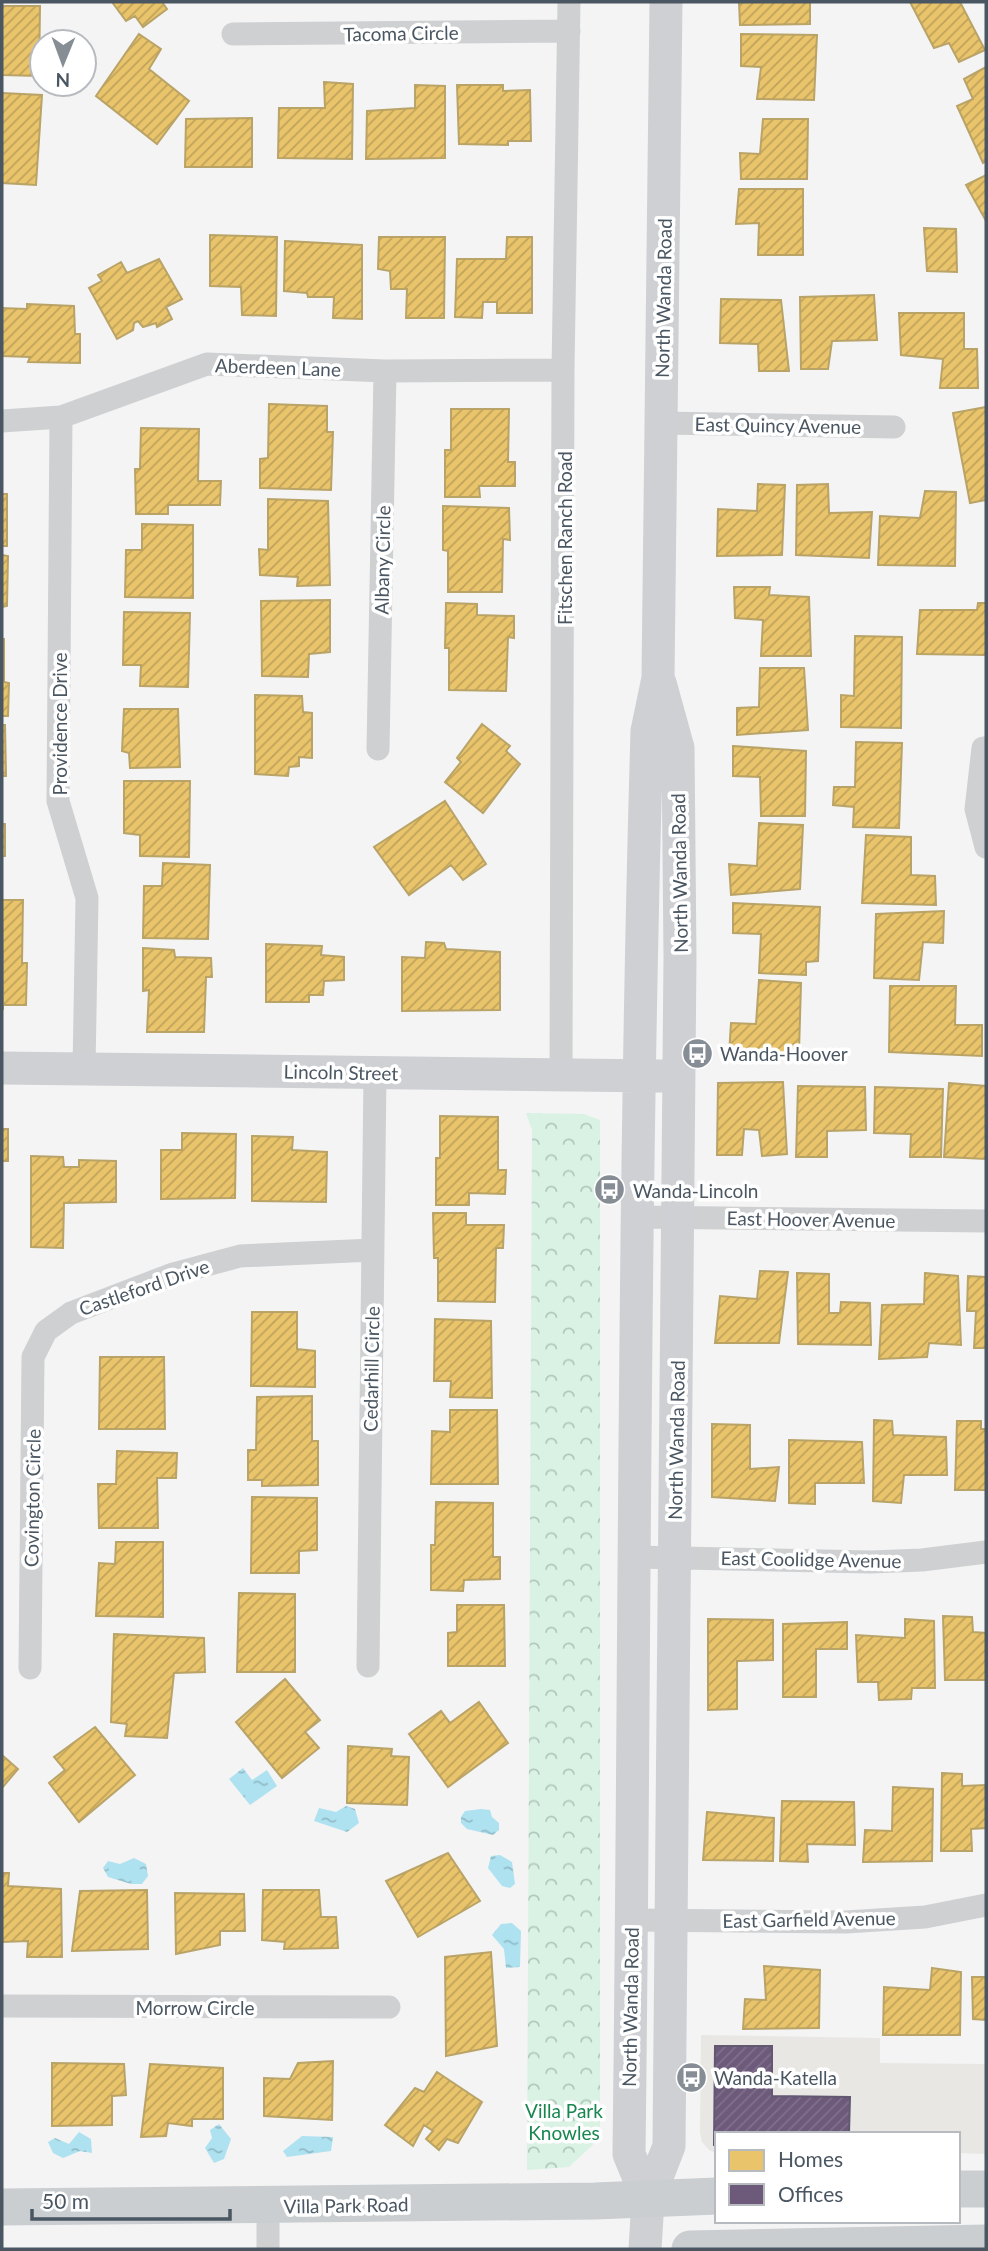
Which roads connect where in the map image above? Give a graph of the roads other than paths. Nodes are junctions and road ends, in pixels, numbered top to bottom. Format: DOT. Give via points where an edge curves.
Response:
graph roads {
  1 [pos="569,2"];
  2 [pos="666,2"];
  3 [pos="569,32"];
  4 [pos="233,34"];
  5 [pos="563,370"];
  6 [pos="385,371"];
  7 [pos="61,417"];
  8 [pos="2,421"];
  9 [pos="662,423"];
  10 [pos="894,427"];
  11 [pos="659,678"];
  12 [pos="983,748"];
  13 [pos="378,749"];
  14 [pos="986,847"];
  15 [pos="2,1068"];
  16 [pos="85,1069"];
  17 [pos="375,1073"];
  18 [pos="561,1075"];
  19 [pos="638,1076"];
  20 [pos="680,1076"];
  21 [pos="636,1217"];
  22 [pos="678,1218"];
  23 [pos="986,1221"];
  24 [pos="373,1250"];
  25 [pos="46,1331"];
  26 [pos="986,1552"];
  27 [pos="635,1557"];
  28 [pos="676,1558"];
  29 [pos="368,1666"];
  30 [pos="30,1668"];
  31 [pos="986,1905"];
  32 [pos="632,1920"];
  33 [pos="671,1921"];
  34 [pos="2,2006"];
  35 [pos="389,2007"];
  36 [pos="960,2189"];
  37 [pos="986,2189"];
  38 [pos="715,2196"];
  39 [pos="648,2200"];
  40 [pos="268,2206"];
  41 [pos="2,2207"];
  42 [pos="986,2243"];
  43 [pos="268,2249"];
  44 [pos="645,2249"];
  45 [pos="690,2249"];
  1 -- 3 [label="street, Fitschen Ranch Road"];
  2 -- 9 [label="street, North Wanda Road"];
  3 -- 4 [label="street, Tacoma Circle"];
  3 -- 5 [label="street, Fitschen Ranch Road"];
  5 -- 6 [label="street, Aberdeen Lane"];
  5 -- 18 [label="street, Fitschen Ranch Road"];
  6 -- 7 [label="street, Aberdeen Lane" via="208,364"];
  6 -- 13 [label="street, Albany Circle"];
  7 -- 8 [label="street, Aberdeen Lane"];
  7 -- 16 [label="street, Providence Drive" via="58,801 88,898"];
  9 -- 10 [label="street, East Quincy Avenue"];
  9 -- 11 [label="street, North Wanda Road"];
  11 -- 19 [label="street, North Wanda Road" via="647,731"];
  11 -- 20 [label="street, North Wanda Road" via="678,748"];
  12 -- 14 [label="street" via="976,809"];
  15 -- 16 [label="street, Lincoln Street"];
  16 -- 17 [label="street, Lincoln Street"];
  17 -- 18 [label="street, Lincoln Street"];
  17 -- 24 [label="street, Cedarhill Circle"];
  18 -- 19 [label="street, Lincoln Street"];
  19 -- 20 [label="street, Lincoln Street"];
  19 -- 21 [label="street, North Wanda Road"];
  20 -- 22 [label="street, North Wanda Road"];
  21 -- 22 [label="street, East Hoover Avenue"];
  21 -- 27 [label="street, North Wanda Road"];
  22 -- 23 [label="street, East Hoover Avenue"];
  22 -- 28 [label="street, North Wanda Road"];
  24 -- 25 [label="street, Castleford Drive" via="240,1256 173,1274 71,1313"];
  24 -- 29 [label="street, Cedarhill Circle"];
  25 -- 30 [label="street, Covington Circle" via="33,1357"];
  26 -- 28 [label="street, East Coolidge Avenue" via="871,1562"];
  27 -- 28 [label="street, East Coolidge Avenue"];
  27 -- 32 [label="street, North Wanda Road"];
  28 -- 33 [label="street, North Wanda Road"];
  31 -- 33 [label="street, East Garfield Avenue" via="925,1917 846,1922"];
  32 -- 33 [label="street, East Garfield Avenue"];
  32 -- 39 [label="street, North Wanda Road" via="629,2154"];
  33 -- 39 [label="street, North Wanda Road" via="669,2146"];
  34 -- 35 [label="street, Morrow Circle"];
  36 -- 37 [label="main road"];
  38 -- 39 [label="main road, Villa Park Road"];
  39 -- 40 [label="main road, Villa Park Road"];
  39 -- 44 [label="street, North Wanda Road"];
  40 -- 41 [label="main road, Villa Park Road"];
  40 -- 43 [label="street"];
  42 -- 45 [label="main road"];
}
